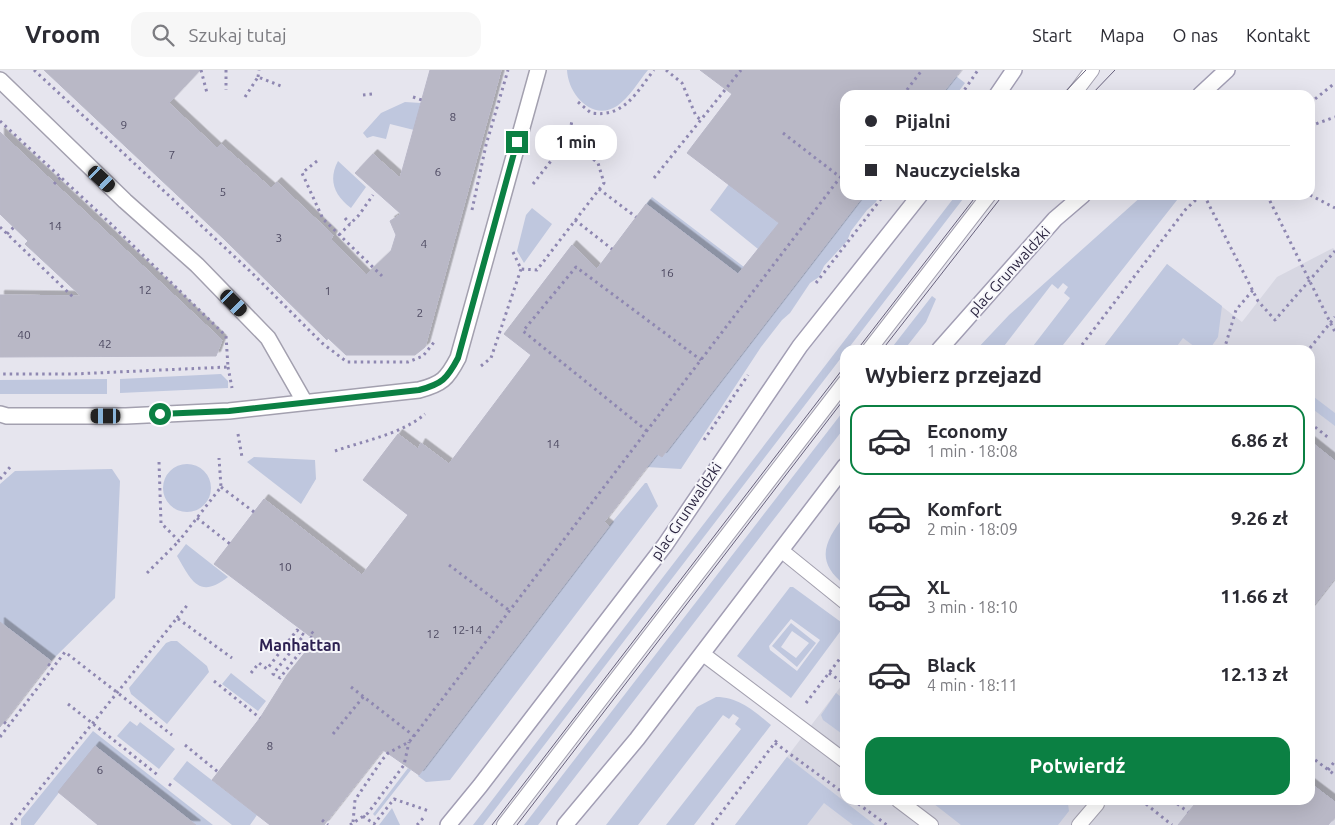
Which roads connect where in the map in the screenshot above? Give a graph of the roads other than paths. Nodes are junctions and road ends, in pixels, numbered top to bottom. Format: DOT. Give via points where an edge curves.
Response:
graph roads {
  1 [pos="538,70"];
  2 [pos="1014,70"];
  3 [pos="1092,70"];
  4 [pos="1227,70"];
  5 [pos="0,80"];
  6 [pos="1000,90"];
  7 [pos="1077,90"];
  8 [pos="1205,90"];
  9 [pos="916,200"];
  10 [pos="985,200"];
  11 [pos="1077,200"];
  12 [pos="873,345"];
  13 [pos="942,345"];
  14 [pos="840,388"];
  15 [pos="304,401"];
  16 [pos="2,416"];
  17 [pos="840,473"];
  18 [pos="782,551"];
  19 [pos="840,598"];
  20 [pos="703,654"];
  21 [pos="840,757"];
  22 [pos="905,805"];
  23 [pos="1096,805"];
  24 [pos="448,825"];
  25 [pos="504,825"];
  26 [pos="566,825"];
  27 [pos="931,825"];
  28 [pos="1079,825"];
  1 -- 15 [label="main road" via="472,314 458,358 449,374 437,385 419,390"];
  2 -- 6 [label="main road"];
  3 -- 7 [label="lane"];
  4 -- 8 [label="main road"];
  5 -- 15 [label="main road" via="125,201 197,265 268,338"];
  9 -- 24 [label="main road, plac Grunwaldzki" via="800,346 664,545"];
  10 -- 12 [label="lane"];
  11 -- 13 [label="main road, plac Grunwaldzki" via="1055,219"];
  14 -- 25 [label="lane"];
  15 -- 16 [label="main road" via="229,411 126,416"];
  17 -- 18 [label="main road"];
  18 -- 19 [label="lane"];
  18 -- 20 [label="main road"];
  20 -- 21 [label="lane"];
  20 -- 26 [label="main road"];
  22 -- 27 [label="lane"];
  23 -- 28 [label="lane"];
}
